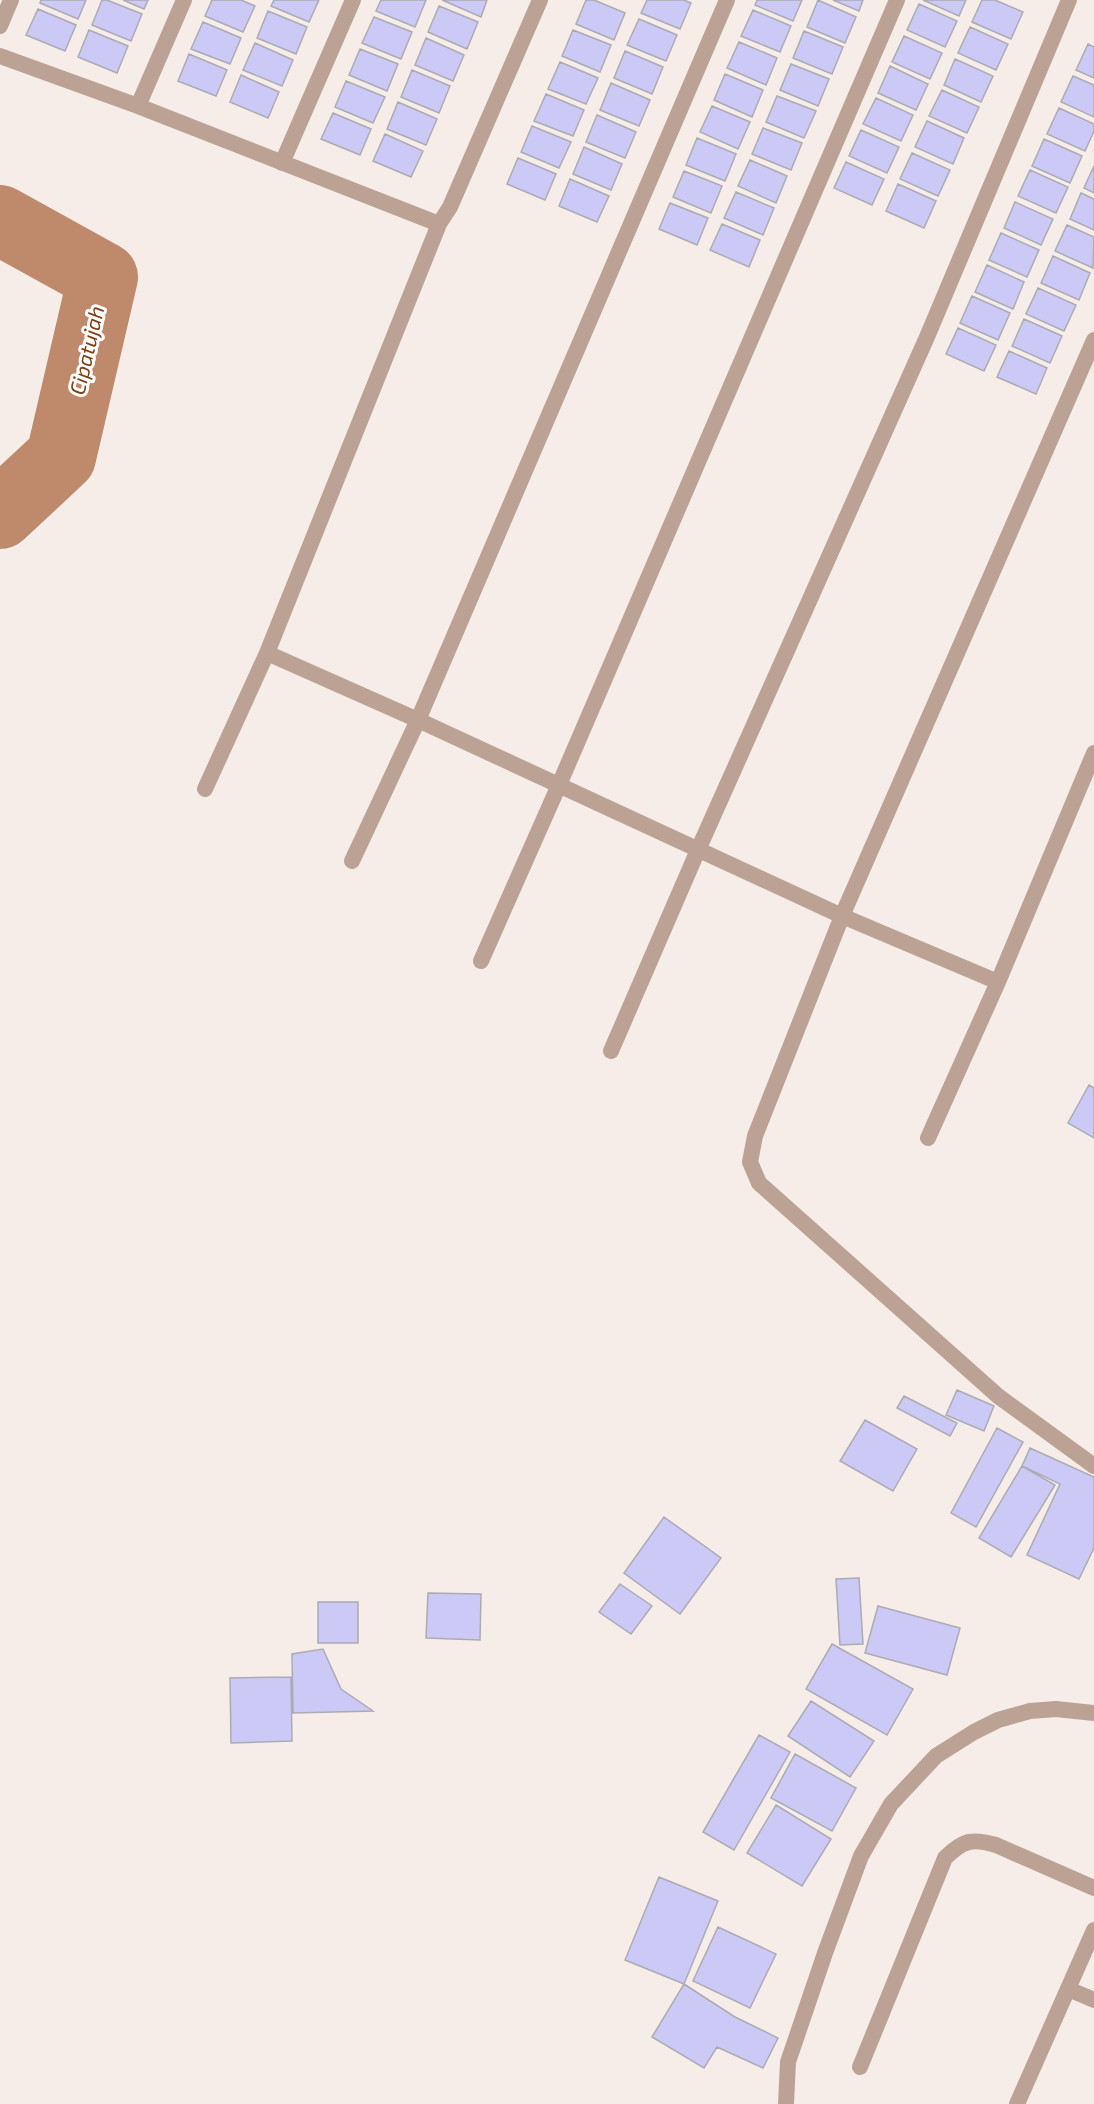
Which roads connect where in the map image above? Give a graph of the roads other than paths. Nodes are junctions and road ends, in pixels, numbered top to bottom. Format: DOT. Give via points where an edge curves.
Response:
graph roads {
  1 [pos="11,0"];
  2 [pos="184,0"];
  3 [pos="353,0"];
  4 [pos="540,0"];
  5 [pos="727,0"];
  6 [pos="897,0"];
  7 [pos="1070,0"];
  8 [pos="0,26"];
  9 [pos="0,56"];
  10 [pos="138,106"];
  11 [pos="282,163"];
  12 [pos="439,224"];
  13 [pos="1094,340"];
  14 [pos="267,652"];
  15 [pos="418,720"];
  16 [pos="1094,753"];
  17 [pos="559,785"];
  18 [pos="205,789"];
  19 [pos="698,850"];
  20 [pos="352,861"];
  21 [pos="842,916"];
  22 [pos="481,961"];
  23 [pos="998,982"];
  24 [pos="611,1051"];
  25 [pos="928,1138"];
  26 [pos="1094,1466"];
  27 [pos="1094,1713"];
  28 [pos="1094,1888"];
  29 [pos="1094,1930"];
  30 [pos="1068,1989"];
  31 [pos="1094,2000"];
  32 [pos="860,2067"];
  33 [pos="786,2104"];
  34 [pos="1017,2104"];
  1 -- 8 [label="street"];
  2 -- 10 [label="street"];
  3 -- 11 [label="street"];
  4 -- 12 [label="street" via="450,207"];
  5 -- 15 [label="street"];
  6 -- 17 [label="street"];
  7 -- 19 [label="street" via="927,337"];
  9 -- 10 [label="street"];
  10 -- 11 [label="street"];
  11 -- 12 [label="street"];
  12 -- 14 [label="street"];
  13 -- 21 [label="street"];
  14 -- 15 [label="street"];
  14 -- 18 [label="street"];
  15 -- 17 [label="street"];
  15 -- 20 [label="street"];
  16 -- 23 [label="street"];
  17 -- 19 [label="street"];
  17 -- 22 [label="street"];
  19 -- 21 [label="street"];
  19 -- 24 [label="street"];
  21 -- 23 [label="street"];
  21 -- 26 [label="street" via="755,1136 750,1162 753,1173 759,1183 998,1396"];
  23 -- 25 [label="street"];
  27 -- 33 [label="street" via="1056,1709 998,1720 936,1756 891,1804 861,1856 825,1953 788,2062"];
  28 -- 32 [label="street" via="996,1845 968,1841 956,1848 945,1858"];
  29 -- 30 [label="street"];
  30 -- 31 [label="street"];
  30 -- 34 [label="street"];
}
